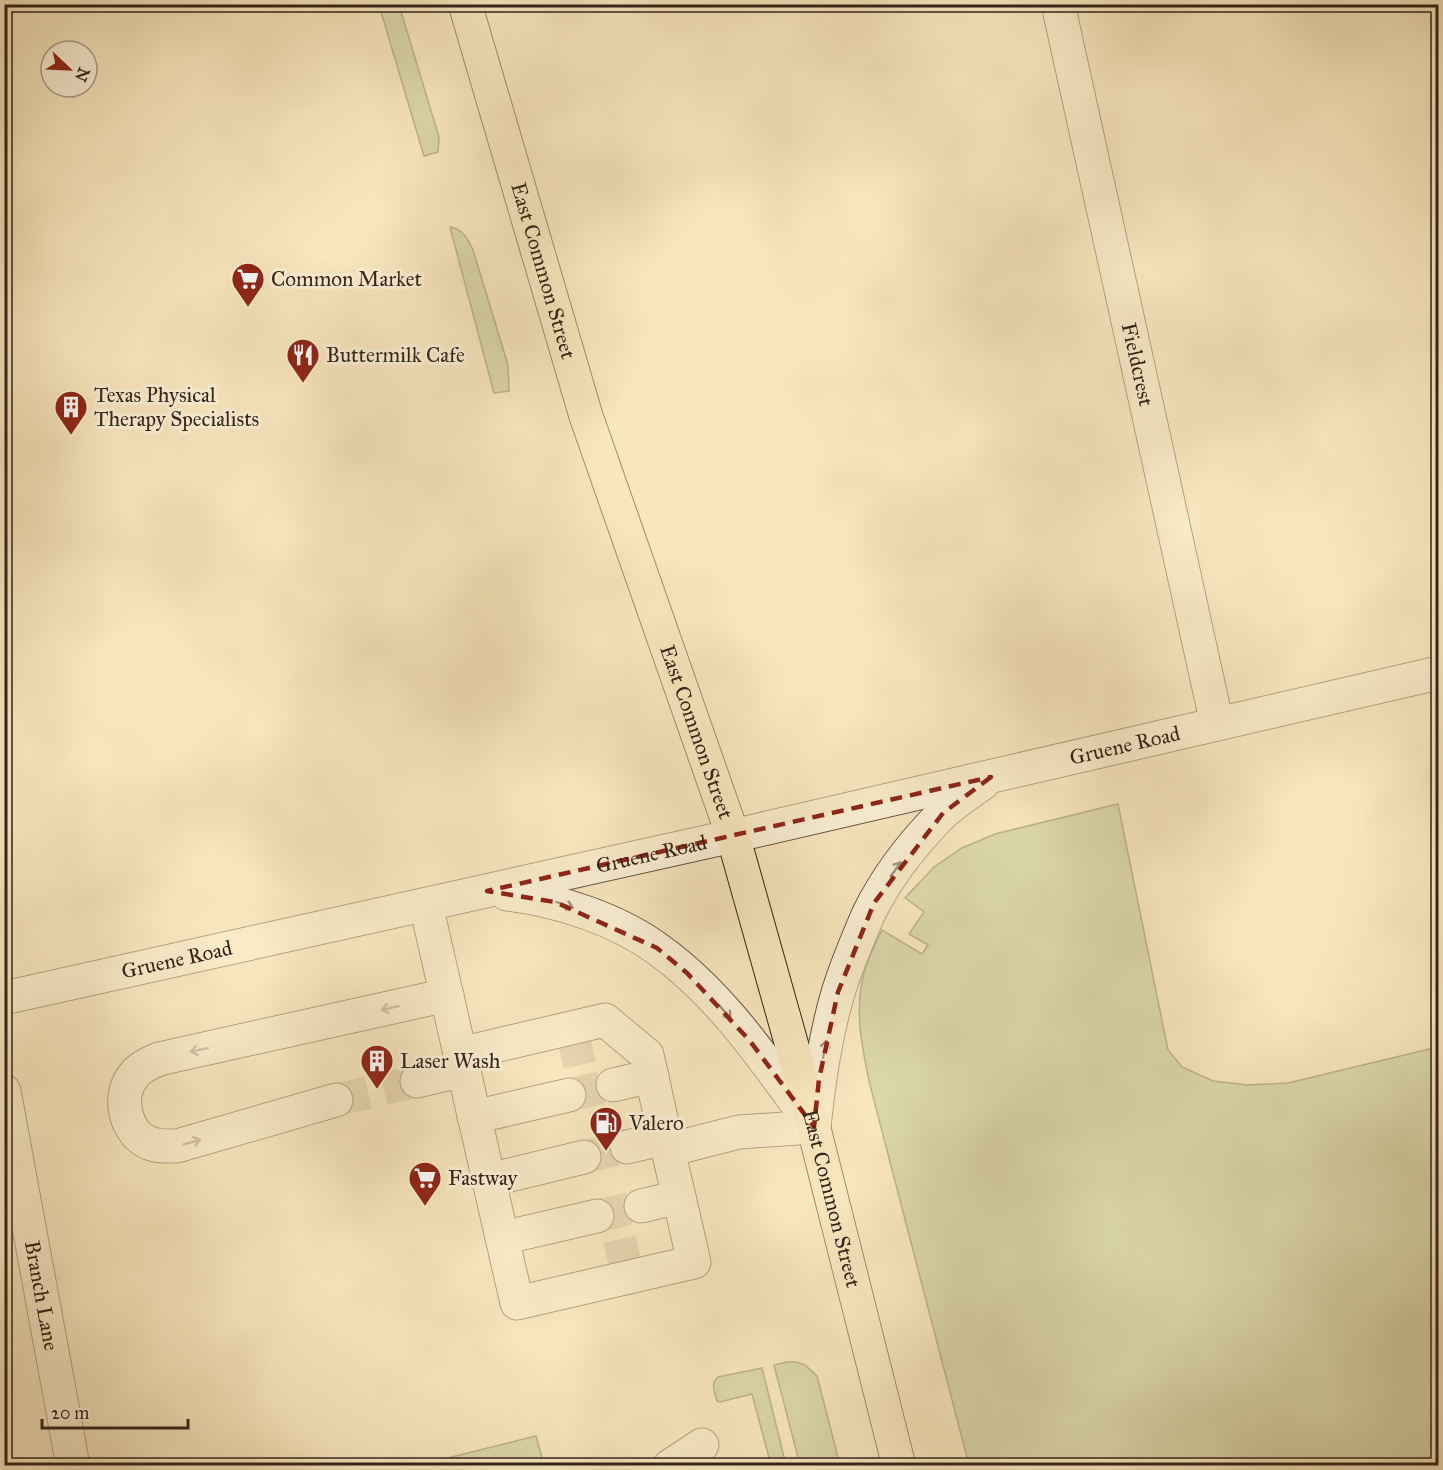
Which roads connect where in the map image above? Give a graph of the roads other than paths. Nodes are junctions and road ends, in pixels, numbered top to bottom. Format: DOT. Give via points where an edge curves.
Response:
graph roads {
  1 [pos="465,4"];
  2 [pos="1058,4"];
  3 [pos="1438,673"];
  4 [pos="1217,724"];
  5 [pos="991,777"];
  6 [pos="733,836"];
  7 [pos="487,891"];
  8 [pos="426,905"];
  9 [pos="447,995"];
  10 [pos="4,998"];
  11 [pos="560,1053"];
  12 [pos="463,1067"];
  13 [pos="652,1076"];
  14 [pos="417,1081"];
  15 [pos="613,1085"];
  16 [pos="4,1091"];
  17 [pos="569,1095"];
  18 [pos="336,1100"];
  19 [pos="474,1117"];
  20 [pos="814,1128"];
  21 [pos="667,1144"];
  22 [pos="627,1147"];
  23 [pos="584,1157"];
  24 [pos="489,1180"];
  25 [pos="679,1197"];
  26 [pos="641,1206"];
  27 [pos="597,1216"];
  28 [pos="502,1238"];
  29 [pos="689,1241"];
  30 [pos="651,1249"];
  31 [pos="607,1259"];
  32 [pos="512,1281"];
  33 [pos="702,1445"];
  34 [pos="73,1466"];
  35 [pos="670,1466"];
  36 [pos="899,1466"];
  1 -- 6 [label="main road, East Common Street" via="586,416"];
  2 -- 4 [label="street, Fieldcrest"];
  3 -- 4 [label="street, Gruene Road"];
  4 -- 5 [label="street, Gruene Road"];
  5 -- 6 [label="street, Gruene Road"];
  20 -- 5 [label="street, one-way" via="819,1079 836,1001 868,915 914,845 943,813"];
  6 -- 7 [label="street, Gruene Road"];
  6 -- 20 [label="main road, East Common Street"];
  7 -- 8 [label="street, Gruene Road"];
  7 -- 20 [label="street, one-way" via="563,904 657,948 716,1002"];
  8 -- 9 [label="street"];
  8 -- 10 [label="street, Gruene Road"];
  9 -- 12 [label="street"];
  9 -- 18 [label="street, one-way" via="159,1059 143,1066 131,1078 125,1095 125,1113 144,1140 161,1147 177,1146"];
  11 -- 12 [label="street"];
  12 -- 13 [label="street" via="604,1020 615,1041 647,1055"];
  12 -- 14 [label="street"];
  12 -- 19 [label="street"];
  13 -- 15 [label="street"];
  13 -- 21 [label="street"];
  16 -- 34 [label="street, Branch Lane"];
  17 -- 19 [label="street"];
  19 -- 24 [label="street"];
  20 -- 21 [label="street" via="740,1132"];
  20 -- 36 [label="main road, East Common Street"];
  21 -- 22 [label="street"];
  21 -- 25 [label="street"];
  23 -- 24 [label="street"];
  24 -- 28 [label="street"];
  25 -- 26 [label="street"];
  25 -- 29 [label="street"];
  27 -- 28 [label="street"];
  28 -- 32 [label="street"];
  29 -- 30 [label="street"];
  29 -- 32 [label="street" via="694,1262 517,1303"];
  31 -- 32 [label="street"];
  33 -- 35 [label="street"];
}
